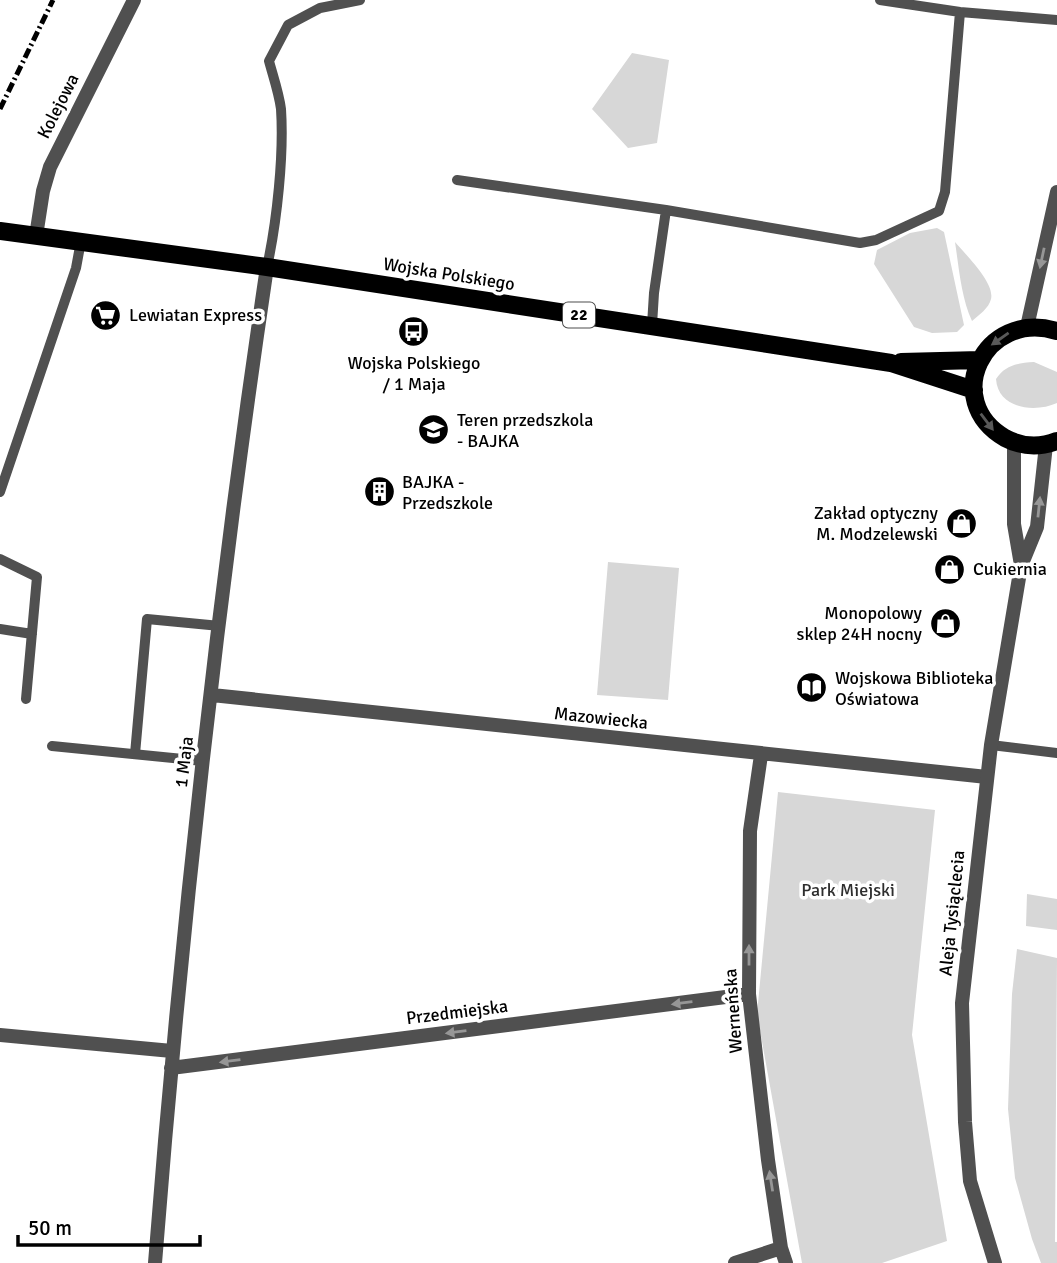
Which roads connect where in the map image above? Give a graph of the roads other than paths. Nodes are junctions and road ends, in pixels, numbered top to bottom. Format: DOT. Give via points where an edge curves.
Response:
graph roads {
  1 [pos="134,0"];
  2 [pos="360,0"];
  3 [pos="880,0"];
  4 [pos="960,12"];
  5 [pos="1057,20"];
  6 [pos="457,180"];
  7 [pos="1057,192"];
  8 [pos="666,210"];
  9 [pos="0,231"];
  10 [pos="36,236"];
  11 [pos="81,241"];
  12 [pos="267,267"];
  13 [pos="652,325"];
  14 [pos="1027,327"];
  15 [pos="1057,331"];
  16 [pos="980,360"];
  17 [pos="891,363"];
  18 [pos="974,390"];
  19 [pos="1014,443"];
  20 [pos="1052,443"];
  21 [pos="0,492"];
  22 [pos="0,559"];
  23 [pos="1021,566"];
  24 [pos="220,626"];
  25 [pos="0,629"];
  26 [pos="32,634"];
  27 [pos="212,695"];
  28 [pos="26,699"];
  29 [pos="991,745"];
  30 [pos="52,746"];
  31 [pos="1057,753"];
  32 [pos="135,754"];
  33 [pos="761,755"];
  34 [pos="203,761"];
  35 [pos="987,777"];
  36 [pos="749,995"];
  37 [pos="0,1035"];
  38 [pos="172,1051"];
  39 [pos="171,1068"];
  40 [pos="781,1248"];
  41 [pos="155,1263"];
  42 [pos="735,1263"];
  43 [pos="786,1263"];
  44 [pos="995,1263"];
  1 -- 10 [label="street, Kolejowa" via="50,167"];
  2 -- 12 [label="lane" via="320,8 288,25 269,61 280,106 282,145"];
  3 -- 4 [label="lane"];
  4 -- 5 [label="lane"];
  4 -- 8 [label="lane" via="945,192 939,211 860,243"];
  6 -- 8 [label="lane"];
  7 -- 14 [label="street, one-way"];
  8 -- 13 [label="lane"];
  9 -- 10 [label="main road, Wojska Polskiego / 22"];
  10 -- 11 [label="main road, Wojska Polskiego / 22"];
  11 -- 12 [label="main road, Wojska Polskiego / 22"];
  11 -- 21 [label="lane" via="76,268"];
  12 -- 13 [label="main road, Wojska Polskiego / 22"];
  12 -- 24 [label="street, 1 Maja"];
  13 -- 17 [label="main road, Wojska Polskiego / 22"];
  14 -- 15 [label="main road"];
  14 -- 16 [label="main road, one-way" via="1008,332"];
  16 -- 17 [label="main road, Wojska Polskiego / 22"];
  16 -- 18 [label="main road"];
  17 -- 18 [label="main road, Wojska Polskiego / 22"];
  18 -- 19 [label="main road, one-way" via="980,412 994,431"];
  19 -- 20 [label="main road"];
  19 -- 23 [label="street, Aleja Tysiąclecia" via="1014,524"];
  23 -- 20 [label="street, Aleja Tysiąclecia, one-way" via="1037,527"];
  22 -- 26 [label="lane" via="37,577"];
  23 -- 29 [label="street, Aleja Tysiąclecia"];
  24 -- 27 [label="street, 1 Maja"];
  24 -- 32 [label="lane" via="147,619"];
  25 -- 26 [label="lane"];
  26 -- 28 [label="lane"];
  27 -- 33 [label="street, Mazowiecka"];
  27 -- 34 [label="street, 1 Maja"];
  29 -- 31 [label="lane"];
  29 -- 35 [label="street, Aleja Tysiąclecia"];
  30 -- 32 [label="lane"];
  32 -- 34 [label="lane"];
  33 -- 35 [label="street, Mazowiecka"];
  36 -- 33 [label="street, Werneńska, one-way" via="750,831"];
  34 -- 38 [label="street, 1 Maja"];
  35 -- 44 [label="street, Aleja Tysiąclecia" via="962,1003 970,1181"];
  36 -- 39 [label="street, Przedmiejska, one-way"];
  40 -- 36 [label="street, Werneńska, one-way"];
  37 -- 38 [label="street"];
  38 -- 39 [label="street, 1 Maja"];
  39 -- 41 [label="street, 1 Maja"];
  40 -- 42 [label="street"];
  40 -- 43 [label="street, Werneńska"];
}
